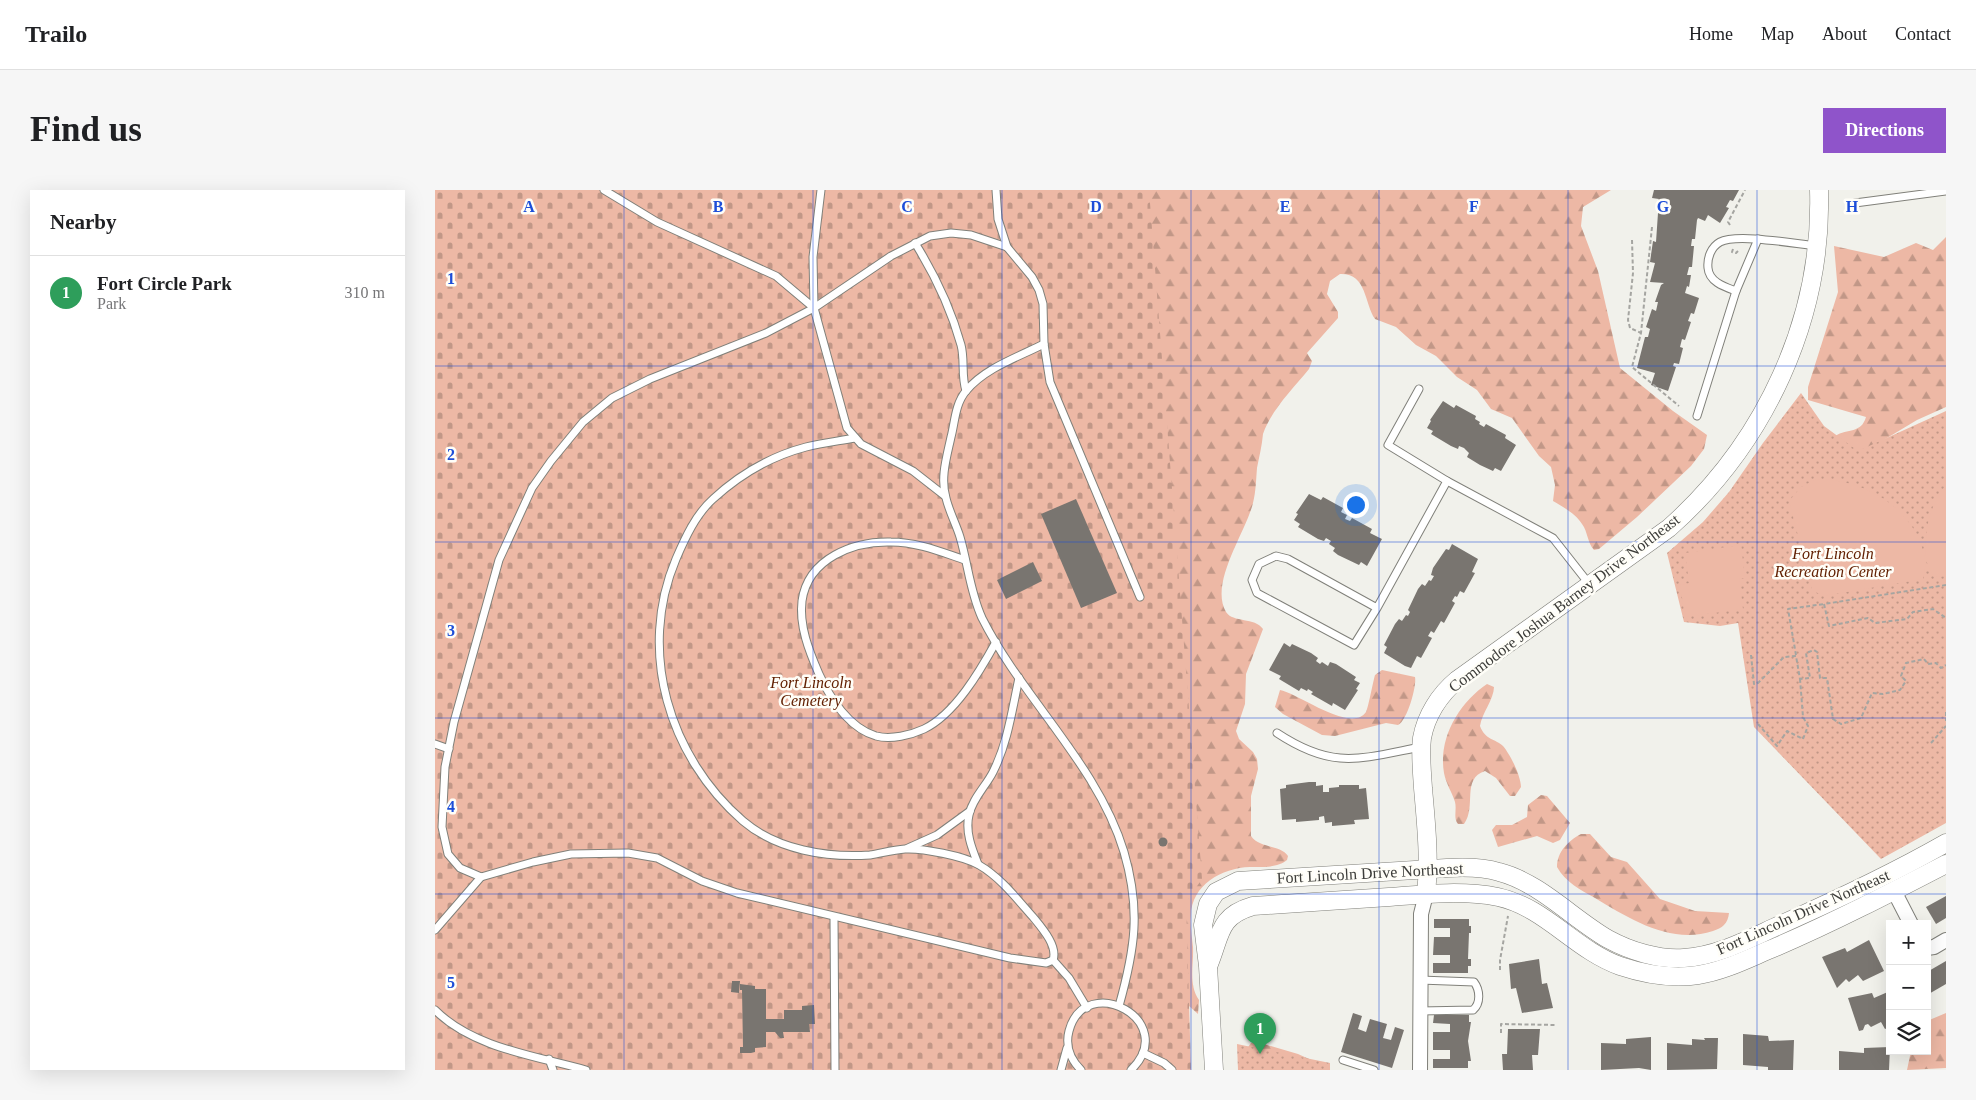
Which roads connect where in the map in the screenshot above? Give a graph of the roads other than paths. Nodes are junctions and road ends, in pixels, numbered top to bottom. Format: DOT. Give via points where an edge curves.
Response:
graph roads {
  1 [pos="604,190"];
  2 [pos="821,190"];
  3 [pos="996,190"];
  4 [pos="1819,190"];
  5 [pos="1930,191"];
  6 [pos="1946,191"];
  7 [pos="1855,203"];
  8 [pos="1758,239"];
  9 [pos="915,243"];
  10 [pos="1817,246"];
  11 [pos="1007,248"];
  12 [pos="1736,291"];
  13 [pos="814,308"];
  14 [pos="1044,344"];
  15 [pos="1419,389"];
  16 [pos="966,391"];
  17 [pos="1697,416"];
  18 [pos="855,438"];
  19 [pos="1447,481"];
  20 [pos="945,496"];
  21 [pos="965,560"];
  22 [pos="1590,585"];
  23 [pos="1140,597"];
  24 [pos="1377,608"];
  25 [pos="996,642"];
  26 [pos="1019,678"];
  27 [pos="1277,733"];
  28 [pos="435,744"];
  29 [pos="1421,747"];
  30 [pos="449,749"];
  31 [pos="970,811"];
  32 [pos="1946,843"];
  33 [pos="906,849"];
  34 [pos="978,864"];
  35 [pos="1946,864"];
  36 [pos="1429,868"];
  37 [pos="481,878"];
  38 [pos="1894,891"];
  39 [pos="1426,894"];
  40 [pos="834,917"];
  41 [pos="1909,920"];
  42 [pos="435,930"];
  43 [pos="1946,940"];
  44 [pos="1931,947"];
  45 [pos="1053,960"];
  46 [pos="1208,966"];
  47 [pos="1421,980"];
  48 [pos="1119,1006"];
  49 [pos="1087,1008"];
  50 [pos="435,1010"];
  51 [pos="1420,1011"];
  52 [pos="1068,1045"];
  53 [pos="1143,1053"];
  54 [pos="549,1059"];
  55 [pos="1343,1060"];
  56 [pos="553,1070"];
  57 [pos="586,1070"];
  58 [pos="835,1070"];
  59 [pos="1061,1070"];
  60 [pos="1081,1070"];
  61 [pos="1131,1070"];
  62 [pos="1171,1070"];
  63 [pos="1214,1070"];
  64 [pos="1374,1070"];
  65 [pos="1420,1070"];
  1 -- 13 [label="lane" via="657,222 776,276"];
  2 -- 13 [label="lane" via="813,257"];
  3 -- 11 [label="lane" via="998,219"];
  4 -- 10 [label="street, Commodore Joshua Barney Drive Northeast"];
  5 -- 6 [label="lane"];
  5 -- 7 [label="lane"];
  8 -- 10 [label="lane"];
  8 -- 12 [label="lane"];
  8 -- 12 [label="lane" via="1719,242 1707,260 1708,272 1714,280"];
  9 -- 11 [label="lane" via="930,236 951,233 971,235"];
  9 -- 13 [label="lane"];
  9 -- 16 [label="lane" via="937,281 956,331 963,356"];
  10 -- 22 [label="street, Commodore Joshua Barney Drive Northeast" via="1794,347 1775,392 1751,433 1686,512 1651,542"];
  11 -- 14 [label="lane" via="1039,290 1043,304"];
  12 -- 17 [label="lane"];
  13 -- 18 [label="lane" via="847,428"];
  13 -- 30 [label="lane" via="766,333 650,379 612,398 583,422 557,453 532,488 499,560 485,602"];
  14 -- 16 [label="lane" via="979,378"];
  14 -- 23 [label="lane" via="1050,382"];
  15 -- 19 [label="lane" via="1388,445"];
  16 -- 20 [label="lane" via="958,406 947,455"];
  18 -- 20 [label="lane" via="913,471"];
  18 -- 33 [label="lane" via="808,446 778,457 745,474 713,499 685,538 670,573 657,634 658,662 666,696 684,745 724,803 745,822 766,837 813,852 869,855"];
  19 -- 22 [label="lane" via="1553,538"];
  19 -- 24 [label="lane"];
  20 -- 21 [label="lane"];
  21 -- 25 [label="lane" via="981,616"];
  21 -- 25 [label="lane" via="918,545 892,542 851,547 830,556 810,580 802,600 806,642 826,690 843,713 876,736 891,737 907,735 940,718 965,692"];
  22 -- 29 [label="street, Commodore Joshua Barney Drive Northeast" via="1451,685 1433,709"];
  24 -- 24 [label="lane" via="1354,645 1257,593 1252,580 1259,564 1276,556"];
  25 -- 26 [label="lane"];
  26 -- 31 [label="lane" via="1012,718 1000,755"];
  26 -- 48 [label="lane" via="1105,806 1123,851 1135,909 1135,936 1131,965"];
  27 -- 29 [label="lane" via="1323,757 1346,759"];
  28 -- 30 [label="lane"];
  29 -- 36 [label="street, Commodore Joshua Barney Drive Northeast"];
  30 -- 37 [label="lane" via="443,802 445,842 448,854 460,868"];
  31 -- 33 [label="lane" via="937,835"];
  31 -- 34 [label="lane" via="969,840"];
  32 -- 36 [label="street, Fort Lincoln Drive Northeast" via="1809,913 1726,949 1685,958 1645,954 1609,939 1539,891 1500,872 1465,867"];
  33 -- 34 [label="lane" via="933,851"];
  34 -- 45 [label="lane" via="1009,889 1037,922 1053,946"];
  35 -- 38 [label="street, Fort Lincoln Drive Northeast"];
  36 -- 39 [label="street, Commodore Joshua Barney Drive Northeast"];
  36 -- 46 [label="street, Fort Lincoln Drive Northeast" via="1228,884 1216,892 1206,911 1203,925"];
  37 -- 40 [label="lane" via="571,854 628,853 657,858 702,881 737,893"];
  37 -- 42 [label="lane"];
  38 -- 39 [label="street, Fort Lincoln Drive Northeast" via="1737,964 1698,975 1672,977 1638,972 1600,958 1518,903 1485,895"];
  38 -- 41 [label="street"];
  39 -- 46 [label="street, Fort Lincoln Drive Northeast" via="1253,906 1239,910 1219,932"];
  39 -- 47 [label="street" via="1421,914"];
  40 -- 45 [label="lane" via="1010,958 1046,963"];
  40 -- 58 [label="lane"];
  43 -- 44 [label="street"];
  45 -- 49 [label="lane" via="1069,978"];
  46 -- 63 [label="street, Fort Lincoln Drive Northeast"];
  47 -- 51 [label="street"];
  47 -- 51 [label="lane" via="1471,981 1479,988 1479,1000 1477,1006 1469,1011"];
  48 -- 49 [label="lane" via="1098,1004"];
  48 -- 53 [label="lane" via="1129,1010 1142,1027"];
  49 -- 52 [label="lane" via="1073,1022"];
  50 -- 54 [label="lane" via="461,1031 479,1039"];
  51 -- 65 [label="street"];
  52 -- 59 [label="lane"];
  52 -- 60 [label="lane" via="1070,1056"];
  53 -- 61 [label="lane"];
  53 -- 62 [label="lane"];
  54 -- 56 [label="lane"];
  54 -- 57 [label="lane"];
  55 -- 64 [label="lane"];
}
